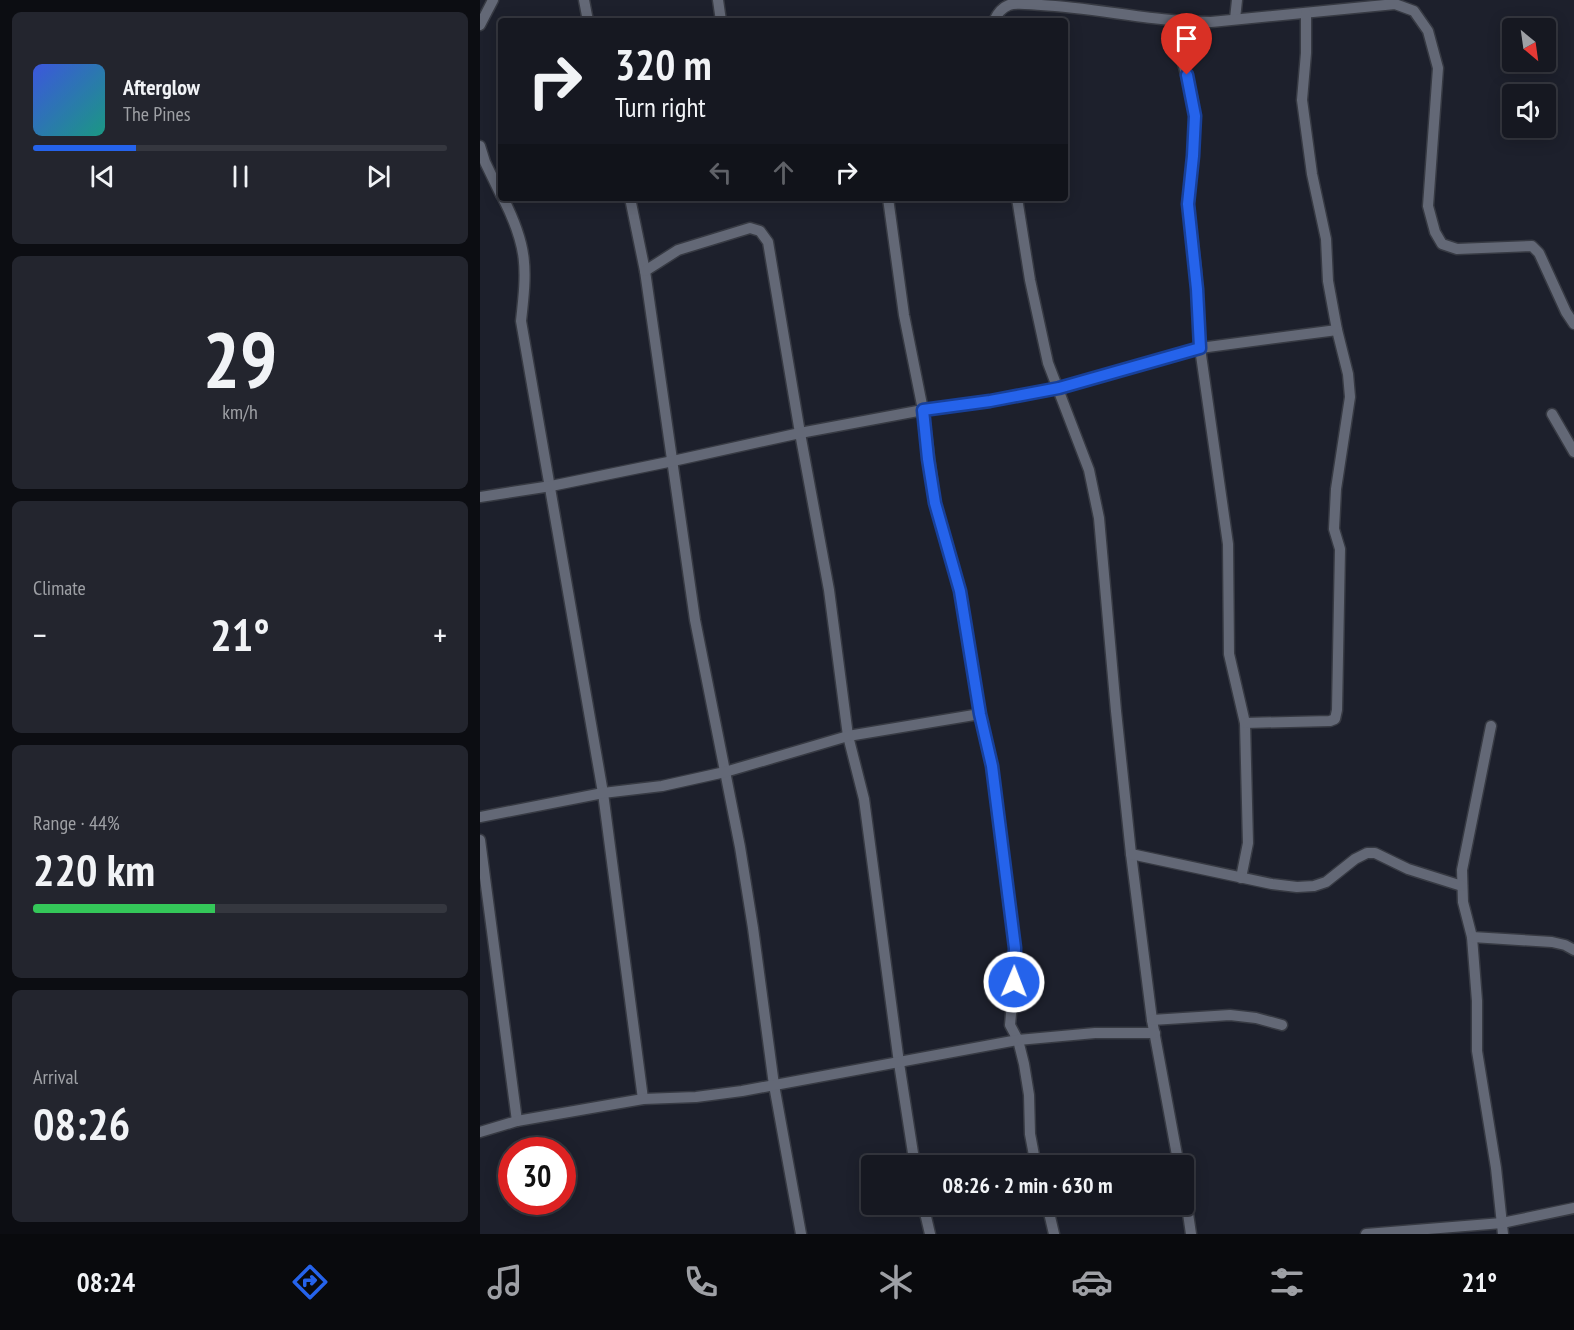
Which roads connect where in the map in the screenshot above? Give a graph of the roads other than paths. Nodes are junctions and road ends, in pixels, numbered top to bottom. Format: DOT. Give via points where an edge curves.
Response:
graph roads {
  1 [pos="493,0"];
  2 [pos="584,0"];
  3 [pos="718,0"];
  4 [pos="1237,0"];
  5 [pos="483,12"];
  6 [pos="1306,13"];
  7 [pos="587,18"];
  8 [pos="721,18"];
  9 [pos="996,18"];
  10 [pos="1235,19"];
  11 [pos="1172,21"];
  12 [pos="480,25"];
  13 [pos="480,146"];
  14 [pos="498,188"];
  15 [pos="504,201"];
  16 [pos="631,201"];
  17 [pos="888,201"];
  18 [pos="1017,201"];
  19 [pos="645,271"];
  20 [pos="1574,324"];
  21 [pos="1337,330"];
  22 [pos="1200,348"];
  23 [pos="1059,388"];
  24 [pos="923,410"];
  25 [pos="1552,414"];
  26 [pos="800,433"];
  27 [pos="1574,452"];
  28 [pos="673,461"];
  29 [pos="551,486"];
  30 [pos="480,497"];
  31 [pos="980,714"];
  32 [pos="1245,723"];
  33 [pos="1491,726"];
  34 [pos="848,736"];
  35 [pos="725,771"];
  36 [pos="603,793"];
  37 [pos="480,817"];
  38 [pos="480,842"];
  39 [pos="1131,854"];
  40 [pos="1241,878"];
  41 [pos="1462,886"];
  42 [pos="1472,937"];
  43 [pos="1574,950"];
  44 [pos="1152,1020"];
  45 [pos="1282,1025"];
  46 [pos="1155,1033"];
  47 [pos="1017,1041"];
  48 [pos="899,1063"];
  49 [pos="774,1085"];
  50 [pos="643,1099"];
  51 [pos="517,1121"];
  52 [pos="480,1132"];
  53 [pos="913,1155"];
  54 [pos="1034,1155"];
  55 [pos="1177,1155"];
  56 [pos="1574,1208"];
  57 [pos="926,1215"];
  58 [pos="1050,1215"];
  59 [pos="1188,1215"];
  60 [pos="1503,1229"];
  61 [pos="801,1234"];
  62 [pos="930,1234"];
  63 [pos="1054,1234"];
  64 [pos="1191,1234"];
  65 [pos="1366,1234"];
  1 -- 5 [label="street"];
  2 -- 7 [label="street"];
  3 -- 8 [label="street"];
  4 -- 10 [label="street"];
  5 -- 12 [label="street"];
  6 -- 10 [label="street"];
  6 -- 20 [label="street" via="1395,4 1414,11 1428,31 1438,68 1428,206 1435,232 1442,244 1457,249 1532,246"];
  6 -- 21 [label="street" via="1302,100"];
  9 -- 11 [label="street" via="1011,4 1079,7"];
  10 -- 11 [label="street"];
  11 -- 22 [label="street" via="1195,116 1188,204"];
  13 -- 14 [label="street"];
  15 -- 29 [label="street" via="519,232 525,258 521,321"];
  16 -- 19 [label="street"];
  17 -- 24 [label="street" via="904,315"];
  18 -- 23 [label="street" via="1048,363"];
  19 -- 26 [label="street" via="698,243 750,228 760,231 768,242"];
  19 -- 28 [label="street"];
  21 -- 22 [label="street"];
  21 -- 32 [label="street" via="1350,397 1334,529 1340,549 1338,710 1330,721"];
  22 -- 23 [label="street"];
  22 -- 32 [label="street" via="1228,544 1229,654"];
  23 -- 24 [label="street"];
  23 -- 39 [label="street" via="1089,470 1099,518"];
  24 -- 26 [label="street"];
  24 -- 31 [label="street" via="935,503 960,591"];
  25 -- 27 [label="street"];
  26 -- 28 [label="street"];
  26 -- 34 [label="street" via="829,590"];
  28 -- 29 [label="street"];
  28 -- 35 [label="street" via="695,620"];
  29 -- 30 [label="street"];
  29 -- 36 [label="street"];
  31 -- 34 [label="street"];
  31 -- 47 [label="street" via="992,766 1015,948 1010,1025"];
  32 -- 40 [label="street" via="1248,843"];
  33 -- 41 [label="street"];
  34 -- 35 [label="street"];
  34 -- 48 [label="street" via="864,799"];
  35 -- 36 [label="street" via="662,786"];
  35 -- 49 [label="street" via="753,928"];
  36 -- 37 [label="street"];
  36 -- 50 [label="street"];
  38 -- 51 [label="street"];
  39 -- 40 [label="street"];
  39 -- 44 [label="street"];
  40 -- 41 [label="street" via="1314,886 1326,882 1355,859 1376,853 1408,869"];
  41 -- 42 [label="street"];
  42 -- 43 [label="street" via="1552,942"];
  42 -- 60 [label="street" via="1477,1051"];
  44 -- 45 [label="street" via="1230,1015"];
  44 -- 46 [label="street"];
  46 -- 47 [label="street" via="1095,1033"];
  46 -- 55 [label="street"];
  47 -- 48 [label="street"];
  47 -- 54 [label="street" via="1029,1095"];
  48 -- 49 [label="street"];
  48 -- 53 [label="street"];
  49 -- 50 [label="street"];
  49 -- 61 [label="street"];
  50 -- 51 [label="street"];
  51 -- 52 [label="street"];
  56 -- 60 [label="street"];
  57 -- 62 [label="street"];
  58 -- 63 [label="street"];
  59 -- 64 [label="street"];
  60 -- 65 [label="street"];
}
